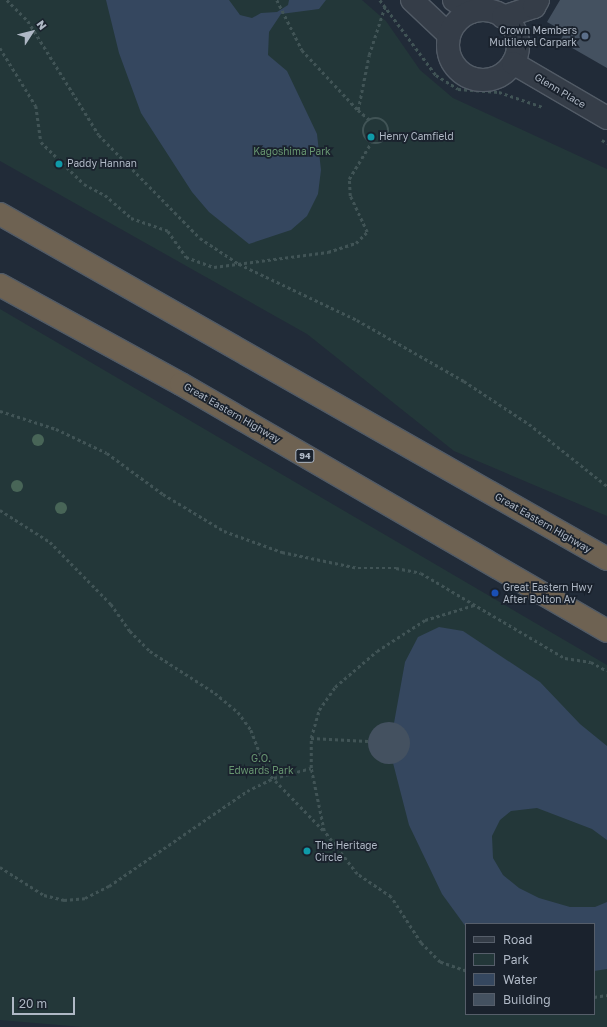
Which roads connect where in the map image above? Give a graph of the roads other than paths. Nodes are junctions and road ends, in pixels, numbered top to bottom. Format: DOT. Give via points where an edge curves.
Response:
graph roads {
  1 [pos="412,0"];
  2 [pos="454,0"];
  3 [pos="538,0"];
  4 [pos="471,12"];
  5 [pos="504,17"];
  6 [pos="449,35"];
  7 [pos="513,63"];
  8 [pos="607,118"];
  9 [pos="0,214"];
  10 [pos="0,285"];
  11 [pos="607,559"];
  12 [pos="607,631"];
  1 -- 6 [label="street"];
  2 -- 4 [label="street"];
  3 -- 5 [label="street" via="534,7"];
  4 -- 5 [label="street" via="494,12"];
  4 -- 6 [label="street" via="462,17"];
  5 -- 7 [label="street" via="516,33 518,43"];
  6 -- 7 [label="street" via="450,57 464,74 475,79 496,77"];
  7 -- 8 [label="street, Glenn Place"];
  9 -- 11 [label="highway, Great Eastern Highway"];
  10 -- 12 [label="highway, Great Eastern Highway / 94" via="182,384"];
}
